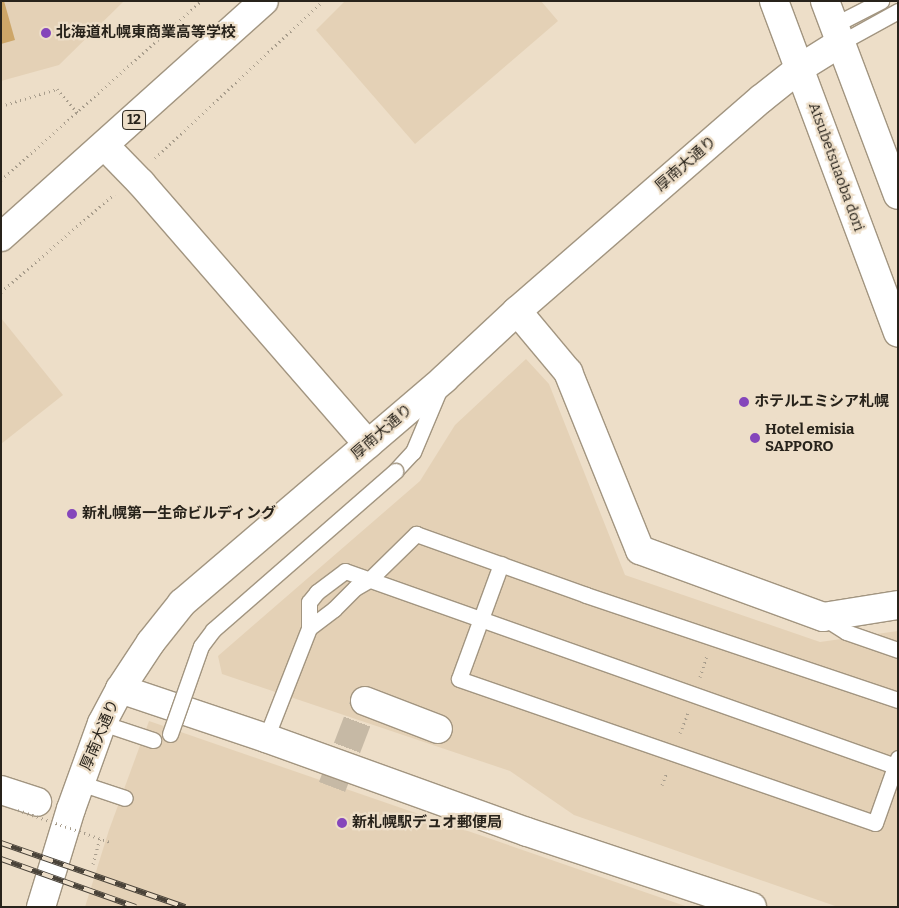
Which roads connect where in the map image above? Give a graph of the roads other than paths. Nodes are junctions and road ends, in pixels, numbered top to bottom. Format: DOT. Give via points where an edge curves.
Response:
graph roads {
  1 [pos="264,1"];
  2 [pos="774,1"];
  3 [pos="882,1"];
  4 [pos="898,11"];
  5 [pos="833,23"];
  6 [pos="800,68"];
  7 [pos="105,146"];
  8 [pos="898,195"];
  9 [pos="1,237"];
  10 [pos="517,311"];
  11 [pos="898,333"];
  12 [pos="444,379"];
  13 [pos="368,444"];
  14 [pos="500,564"];
  15 [pos="369,580"];
  16 [pos="898,605"];
  17 [pos="823,617"];
  18 [pos="480,620"];
  19 [pos="309,628"];
  20 [pos="898,650"];
  21 [pos="120,688"];
  22 [pos="898,700"];
  23 [pos="365,701"];
  24 [pos="102,723"];
  25 [pos="438,729"];
  26 [pos="170,734"];
  27 [pos="266,738"];
  28 [pos="153,740"];
  29 [pos="896,762"];
  30 [pos="80,782"];
  31 [pos="125,798"];
  32 [pos="41,907"];
  33 [pos="752,907"];
  1 -- 7 [label="main road, 12"];
  2 -- 6 [label="main road, Atsubetsuaoba dori"];
  3 -- 5 [label="lane"];
  4 -- 5 [label="lane"];
  5 -- 6 [label="main road, 厚南大通り"];
  5 -- 8 [label="main road"];
  6 -- 10 [label="main road, 厚南大通り"];
  6 -- 11 [label="main road, Atsubetsuaoba dori"];
  7 -- 9 [label="main road, 12"];
  7 -- 13 [label="main road" via="141,183"];
  10 -- 12 [label="main road, 厚南大通り"];
  10 -- 17 [label="main road" via="568,372 640,550"];
  12 -- 13 [label="main road, 厚南大通り"];
  12 -- 26 [label="lane, bridge" via="413,452 213,630 201,646"];
  13 -- 21 [label="main road, 厚南大通り" via="182,603"];
  14 -- 15 [label="lane" via="416,534"];
  14 -- 18 [label="lane"];
  14 -- 22 [label="lane"];
  15 -- 18 [label="lane"];
  15 -- 19 [label="lane"];
  15 -- 19 [label="lane" via="345,572 317,592 309,602"];
  16 -- 17 [label="main road"];
  17 -- 20 [label="lane" via="846,632"];
  18 -- 29 [label="lane"];
  18 -- 29 [label="lane" via="458,678 875,823"];
  19 -- 27 [label="lane"];
  21 -- 24 [label="main road, 厚南大通り"];
  21 -- 27 [label="main road"];
  23 -- 25 [label="main road"];
  24 -- 28 [label="lane"];
  24 -- 30 [label="main road, 厚南大通り"];
  27 -- 33 [label="main road" via="526,832"];
  30 -- 31 [label="lane"];
  30 -- 32 [label="main road, 厚南大通り"];
}
